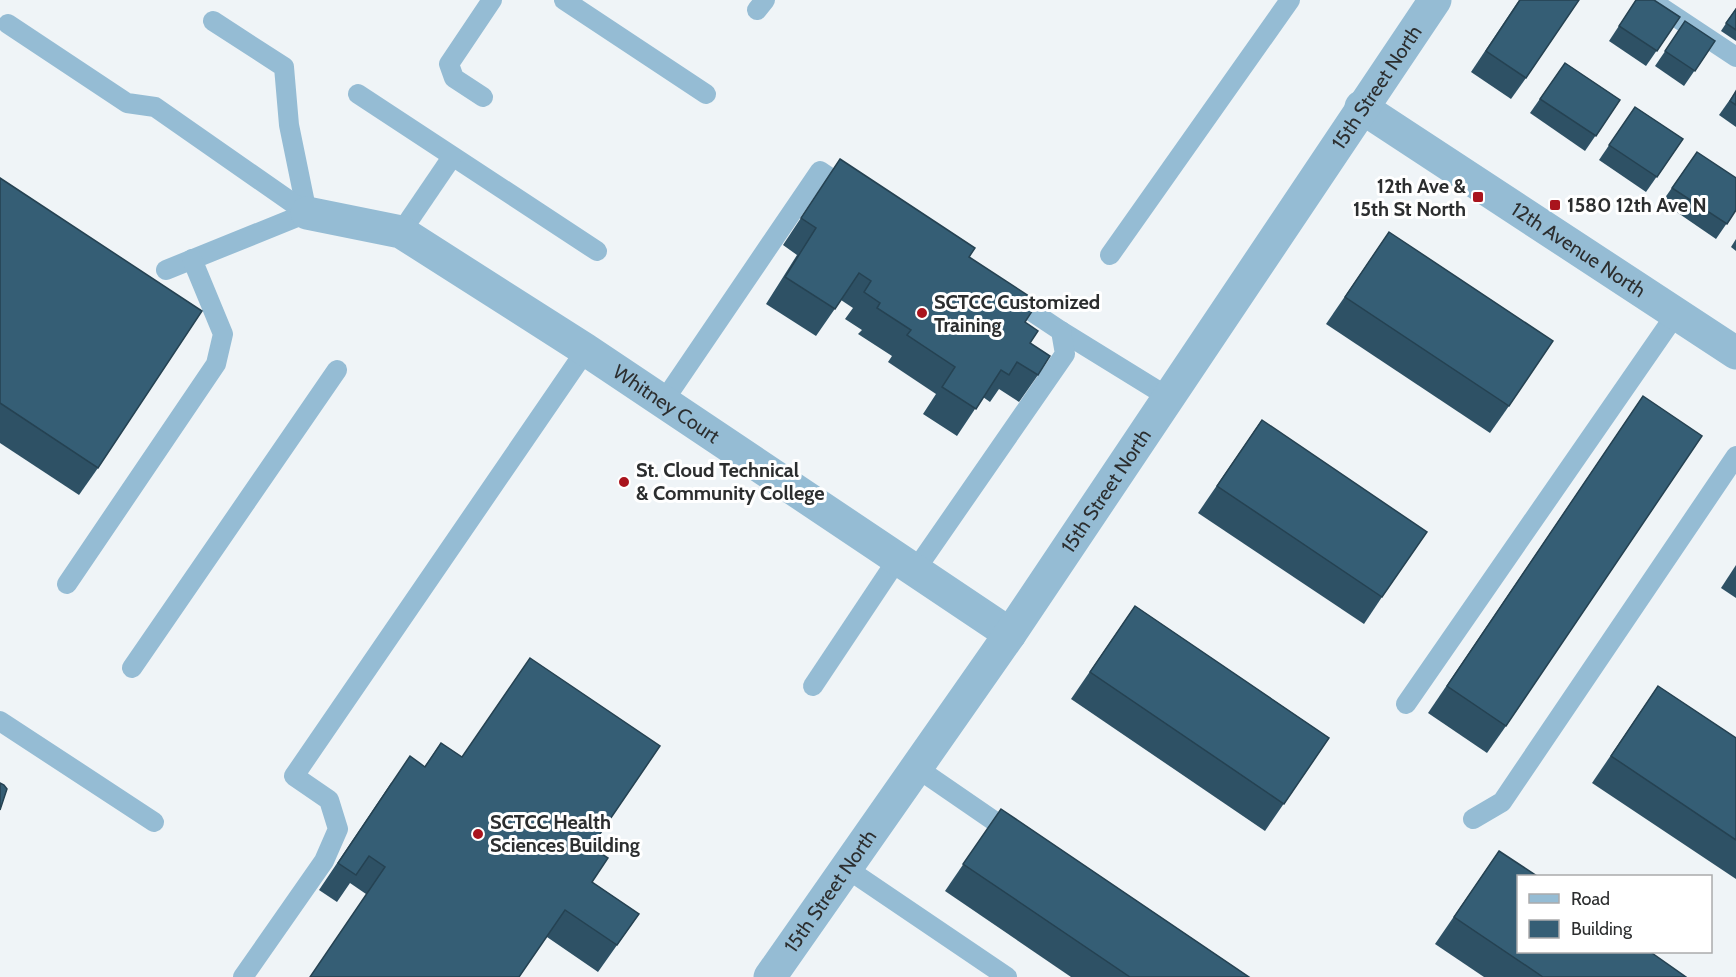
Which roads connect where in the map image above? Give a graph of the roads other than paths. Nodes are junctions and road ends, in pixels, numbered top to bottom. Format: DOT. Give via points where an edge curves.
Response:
graph roads {
  1 [pos="492,0"];
  2 [pos="564,0"];
  3 [pos="1290,0"];
  4 [pos="1435,0"];
  5 [pos="1650,0"];
  6 [pos="213,21"];
  7 [pos="8,24"];
  8 [pos="1736,57"];
  9 [pos="358,94"];
  10 [pos="706,94"];
  11 [pos="483,97"];
  12 [pos="1361,107"];
  13 [pos="453,157"];
  14 [pos="868,203"];
  15 [pos="307,213"];
  16 [pos="401,232"];
  17 [pos="597,251"];
  18 [pos="1110,255"];
  19 [pos="192,259"];
  20 [pos="166,270"];
  21 [pos="993,286"];
  22 [pos="1676,314"];
  23 [pos="1061,331"];
  24 [pos="585,350"];
  25 [pos="1736,353"];
  26 [pos="337,370"];
  27 [pos="1168,397"];
  28 [pos="663,402"];
  29 [pos="1736,456"];
  30 [pos="906,566"];
  31 [pos="67,584"];
  32 [pos="1010,634"];
  33 [pos="132,668"];
  34 [pos="813,686"];
  35 [pos="1406,704"];
  36 [pos="0,721"];
  37 [pos="916,768"];
  38 [pos="1473,819"];
  39 [pos="154,822"];
  40 [pos="1025,842"];
  41 [pos="846,868"];
  42 [pos="243,977"];
  43 [pos="770,977"];
  44 [pos="1007,977"];
  1 -- 11 [label="lane" via="448,64 454,78"];
  2 -- 10 [label="lane"];
  3 -- 18 [label="lane"];
  4 -- 12 [label="street, 15th Street North"];
  5 -- 8 [label="lane"];
  6 -- 15 [label="lane" via="284,67 289,125"];
  7 -- 15 [label="lane" via="127,103 155,107"];
  9 -- 13 [label="lane"];
  12 -- 22 [label="street, 12th Avenue North"];
  12 -- 27 [label="street, 15th Street North"];
  13 -- 16 [label="lane"];
  13 -- 17 [label="lane"];
  14 -- 28 [label="lane" via="820,171"];
  15 -- 16 [label="street, Whitney Court"];
  15 -- 19 [label="lane"];
  16 -- 24 [label="street, Whitney Court"];
  19 -- 20 [label="lane"];
  19 -- 31 [label="lane" via="224,334 216,364"];
  21 -- 23 [label="lane"];
  22 -- 25 [label="street, 12th Avenue North"];
  22 -- 35 [label="lane"];
  23 -- 27 [label="lane"];
  23 -- 30 [label="lane" via="1065,354"];
  24 -- 28 [label="street, Whitney Court"];
  24 -- 42 [label="lane" via="294,776 330,800 338,829 324,861"];
  26 -- 33 [label="lane"];
  27 -- 32 [label="street, 15th Street North"];
  28 -- 30 [label="street, Whitney Court"];
  29 -- 38 [label="lane" via="1502,802"];
  30 -- 32 [label="street, Whitney Court"];
  30 -- 34 [label="lane"];
  32 -- 37 [label="street, 15th Street North"];
  36 -- 39 [label="lane"];
  37 -- 40 [label="lane"];
  37 -- 41 [label="street, 15th Street North"];
  41 -- 43 [label="street, 15th Street North"];
  41 -- 44 [label="lane"];
}
